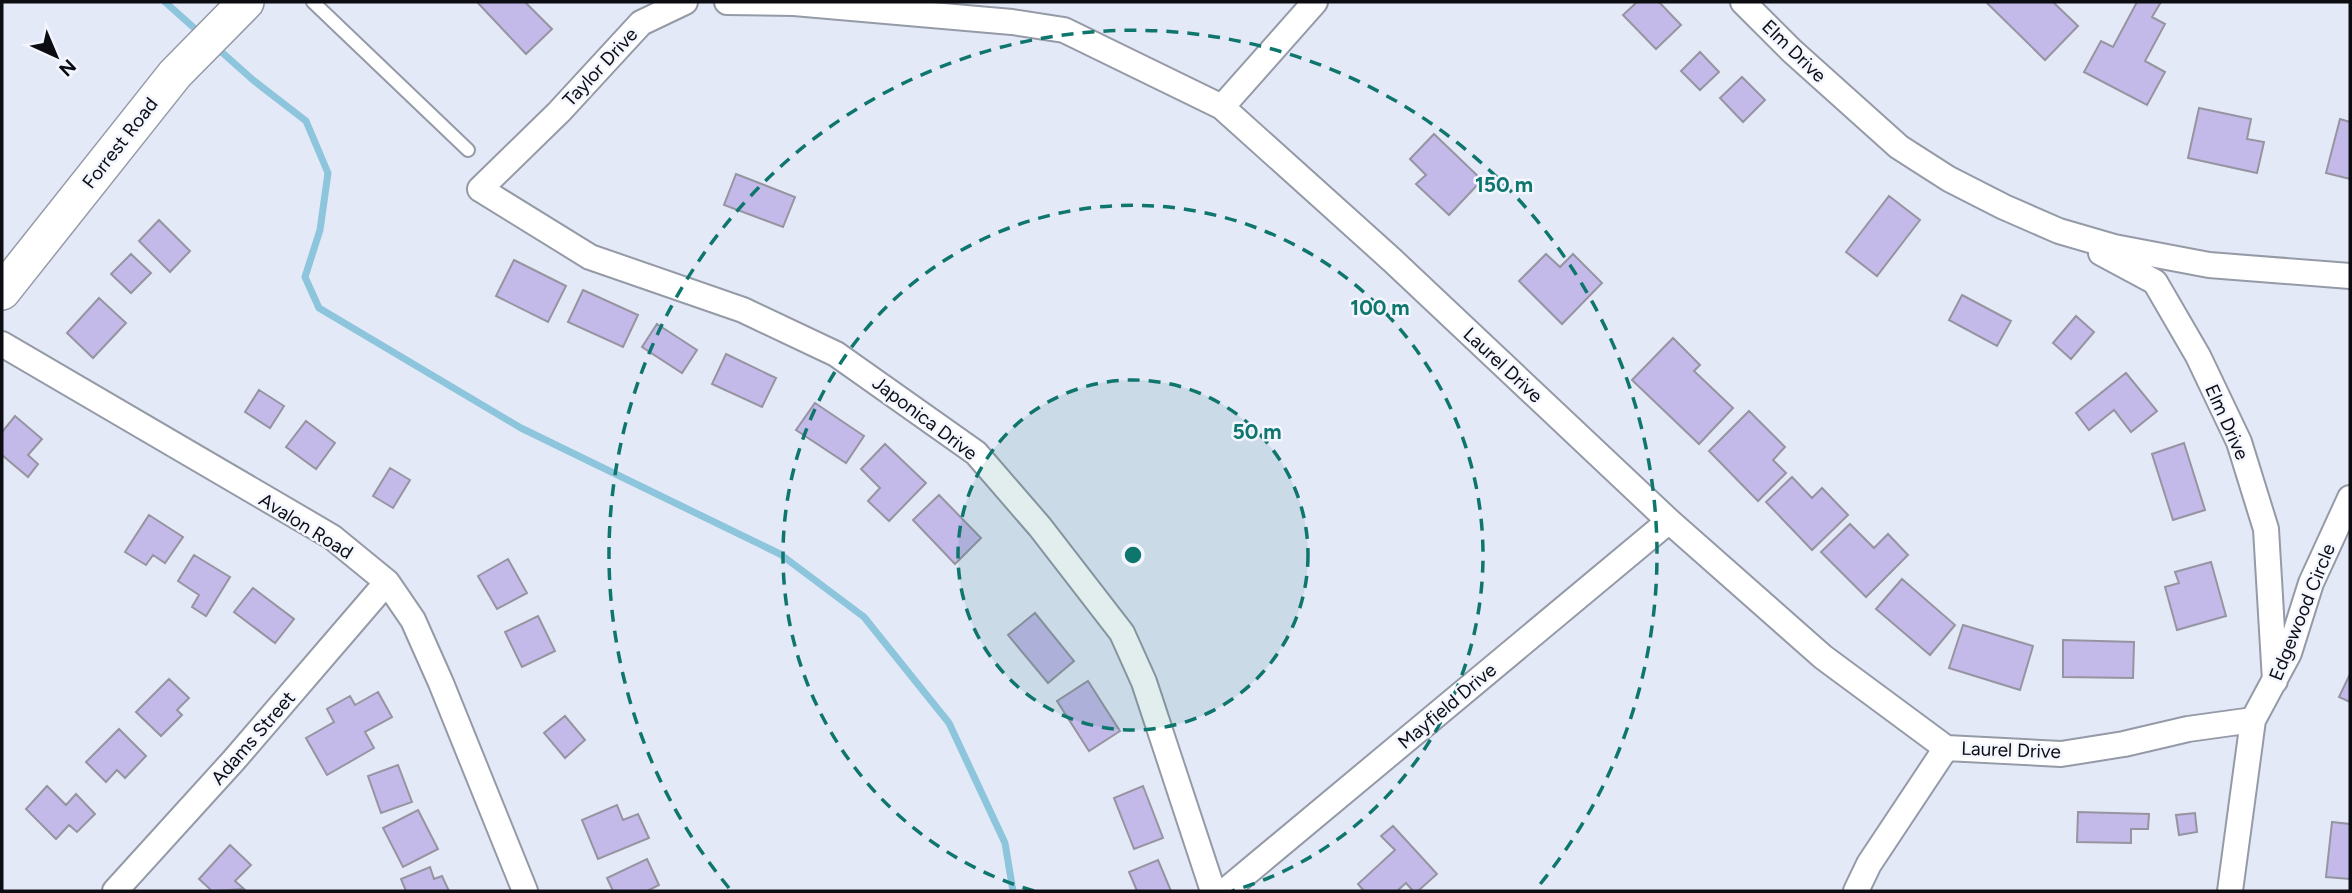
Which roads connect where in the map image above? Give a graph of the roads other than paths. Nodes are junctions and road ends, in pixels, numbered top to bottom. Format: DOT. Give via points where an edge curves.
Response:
graph roads {
  1 [pos="313,2"];
  2 [pos="685,2"];
  3 [pos="727,2"];
  4 [pos="1315,2"];
  5 [pos="1743,2"];
  6 [pos="238,11"];
  7 [pos="1222,107"];
  8 [pos="525,146"];
  9 [pos="468,150"];
  10 [pos="2059,231"];
  11 [pos="2350,276"];
  12 [pos="2,292"];
  13 [pos="2,344"];
  14 [pos="2350,498"];
  15 [pos="1669,521"];
  16 [pos="387,582"];
  17 [pos="2275,681"];
  18 [pos="2253,720"];
  19 [pos="1946,748"];
  20 [pos="115,891"];
  21 [pos="526,891"];
  22 [pos="1213,891"];
  23 [pos="1226,891"];
  24 [pos="1856,891"];
  25 [pos="2230,891"];
  1 -- 9 [label="lane"];
  2 -- 8 [label="street, Taylor Drive" via="641,23"];
  3 -- 7 [label="street, Laurel Drive" via="794,3 1064,30"];
  4 -- 7 [label="street"];
  5 -- 10 [label="street, Elm Drive" via="1899,147 1949,179"];
  6 -- 12 [label="main road, Forrest Road" via="175,74"];
  7 -- 15 [label="street, Laurel Drive"];
  8 -- 22 [label="street, Japonica Drive" via="480,189 590,257 743,310 836,354 976,453 1122,633 1144,681"];
  10 -- 11 [label="street, Elm Drive" via="2209,265"];
  10 -- 17 [label="street, Elm Drive" via="2155,282 2233,430 2266,529"];
  13 -- 16 [label="street, Avalon Road" via="332,537"];
  14 -- 17 [label="street, Edgewood Circle" via="2311,583"];
  15 -- 19 [label="street, Laurel Drive" via="1823,657"];
  15 -- 23 [label="street, Mayfield Drive"];
  16 -- 20 [label="street, Adams Street"];
  16 -- 21 [label="street, Avalon Road" via="413,620"];
  17 -- 18 [label="street, Edgewood Circle"];
  18 -- 19 [label="street, Laurel Drive" via="2061,754"];
  18 -- 25 [label="street, Edgewood Circle"];
  19 -- 24 [label="street"];
}
